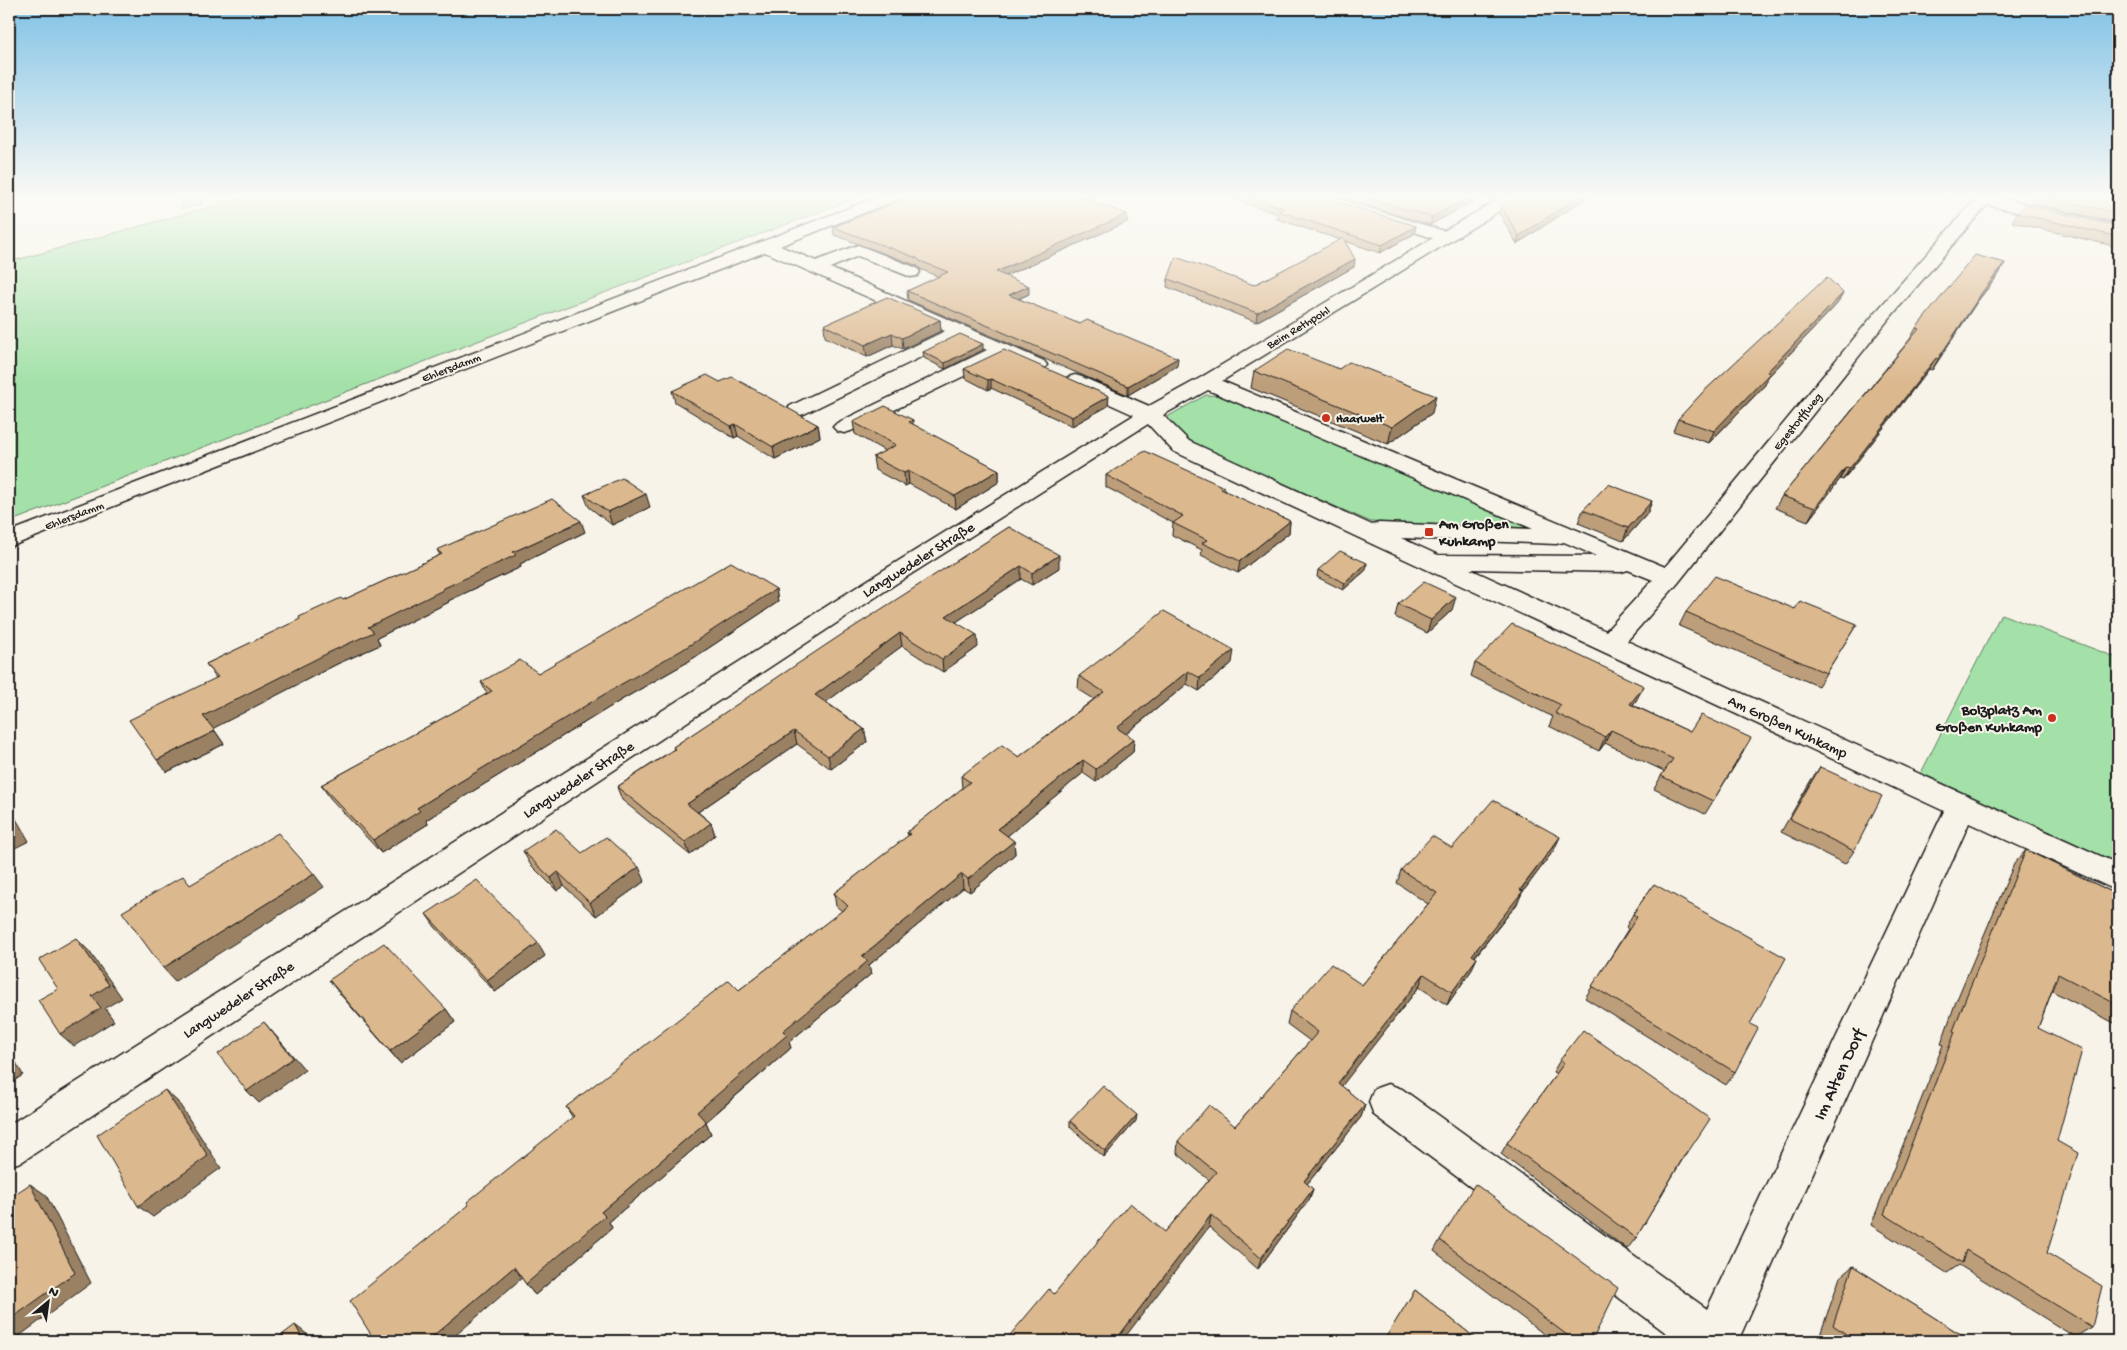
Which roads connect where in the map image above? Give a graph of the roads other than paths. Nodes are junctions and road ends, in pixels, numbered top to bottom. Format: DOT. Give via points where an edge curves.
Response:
graph roads {
  1 [pos="732,259"];
  2 [pos="798,259"];
  3 [pos="836,259"];
  4 [pos="880,259"];
  5 [pos="1410,259"];
  6 [pos="1931,259"];
  7 [pos="817,267"];
  8 [pos="911,272"];
  9 [pos="960,331"];
  10 [pos="1002,350"];
  11 [pos="1207,382"];
  12 [pos="797,410"];
  13 [pos="1150,414"];
  14 [pos="844,426"];
  15 [pos="1366,530"];
  16 [pos="1572,537"];
  17 [pos="9,540"];
  18 [pos="1430,560"];
  19 [pos="1635,564"];
  20 [pos="1669,578"];
  21 [pos="1610,643"];
  22 [pos="1961,807"];
  23 [pos="2118,878"];
  24 [pos="1388,1102"];
  25 [pos="9,1147"];
  26 [pos="1714,1341"];
  1 -- 17 [label="street, Ehlersdamm"];
  2 -- 7 [label="street, Am Großen Kuhkamp"];
  3 -- 7 [label="street"];
  4 -- 8 [label="street"];
  5 -- 11 [label="street, Beim Rethpohl"];
  6 -- 20 [label="street, Egestorffweg"];
  7 -- 9 [label="street, Am Großen Kuhkamp"];
  9 -- 10 [label="street, Am Großen Kuhkamp"];
  9 -- 12 [label="street"];
  10 -- 13 [label="street, Am Großen Kuhkamp"];
  10 -- 14 [label="street"];
  11 -- 13 [label="street, Beim Rethpohl"];
  11 -- 16 [label="street, Am Großen Kuhkamp"];
  13 -- 15 [label="street, Am Großen Kuhkamp" via="1181,446"];
  13 -- 25 [label="street, Langwedeler Straße" via="880,583"];
  15 -- 16 [label="street, Am Großen Kuhkamp"];
  15 -- 18 [label="street, Am Großen Kuhkamp"];
  16 -- 19 [label="street, Am Großen Kuhkamp"];
  18 -- 19 [label="street, Am Großen Kuhkamp"];
  18 -- 21 [label="street, Am Großen Kuhkamp"];
  19 -- 20 [label="street, Am Großen Kuhkamp"];
  20 -- 21 [label="street, Egestorffweg"];
  21 -- 22 [label="street, Am Großen Kuhkamp"];
  22 -- 23 [label="street, Am Großen Kuhkamp"];
  22 -- 26 [label="street, Im Alten Dorf"];
  24 -- 26 [label="street"];
}
